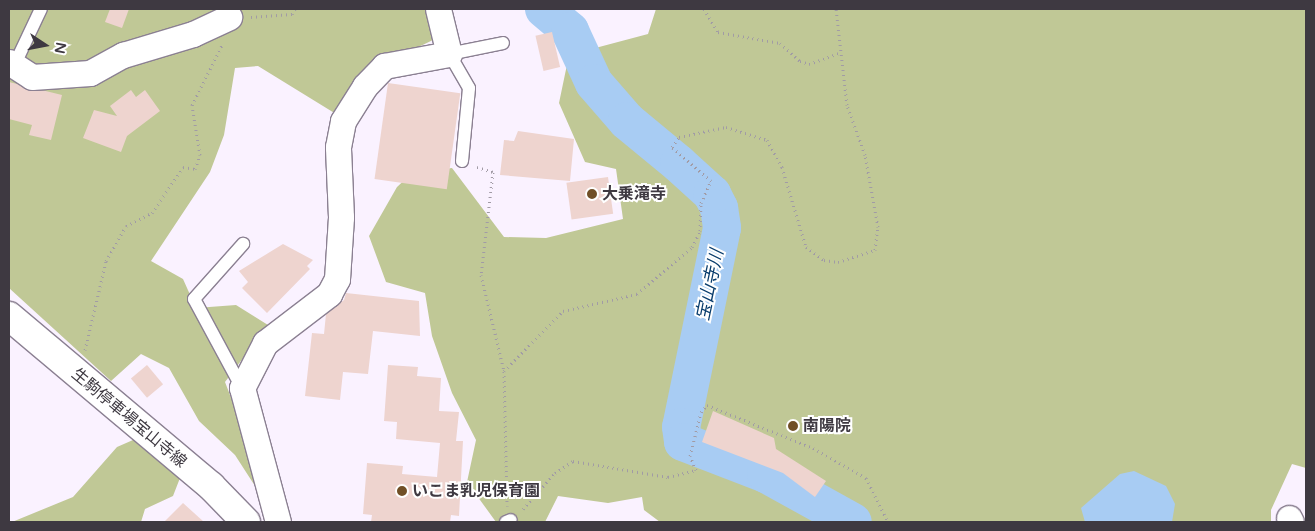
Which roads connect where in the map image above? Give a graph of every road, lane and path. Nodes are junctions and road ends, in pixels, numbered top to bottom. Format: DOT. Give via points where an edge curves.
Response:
graph roads {
  1 [pos="41,9"];
  2 [pos="295,9"];
  3 [pos="438,9"];
  4 [pos="704,9"];
  5 [pos="836,9"];
  6 [pos="229,17"];
  7 [pos="503,43"];
  8 [pos="840,53"];
  9 [pos="449,54"];
  10 [pos="12,64"];
  11 [pos="462,161"];
  12 [pos="243,244"];
  13 [pos="9,316"];
  14 [pos="504,371"];
  15 [pos="78,377"];
  16 [pos="242,388"];
  17 [pos="505,498"];
  18 [pos="509,521"];
  19 [pos="247,522"];
  20 [pos="278,522"];
  21 [pos="888,522"];
  1 -- 10 [label="lane"];
  2 -- 6 [label="path" via="292,14"];
  3 -- 9 [label="street"];
  4 -- 8 [label="path" via="718,32 780,43 800,61 809,64"];
  5 -- 8 [label="path"];
  6 -- 10 [label="street" via="193,34 124,55 90,73 32,77"];
  6 -- 15 [label="path" via="223,44 192,105 200,155 195,169 183,167 152,213 126,226 106,260"];
  7 -- 9 [label="lane"];
  8 -- 14 [label="path" via="847,105 865,156 878,227 875,250 838,262 824,260 806,247 782,167 767,140 726,127 679,137 672,147 711,181 701,203 700,231 692,247 637,294 563,311"];
  9 -- 11 [label="lane" via="469,88"];
  9 -- 16 [label="street" via="384,66 365,86 343,121 338,147 341,217 337,279 329,294 265,343"];
  11 -- 14 [label="path" via="493,172 481,275"];
  12 -- 16 [label="lane" via="194,299"];
  13 -- 15 [label="main road, 生駒停車場宝山寺線"];
  14 -- 17 [label="path"];
  15 -- 19 [label="main road, 生駒停車場宝山寺線" via="211,486"];
  16 -- 20 [label="street"];
  18 -- 21 [label="path" via="554,473 572,461 668,477 696,470 690,456 707,405 813,448 866,478"];
}
